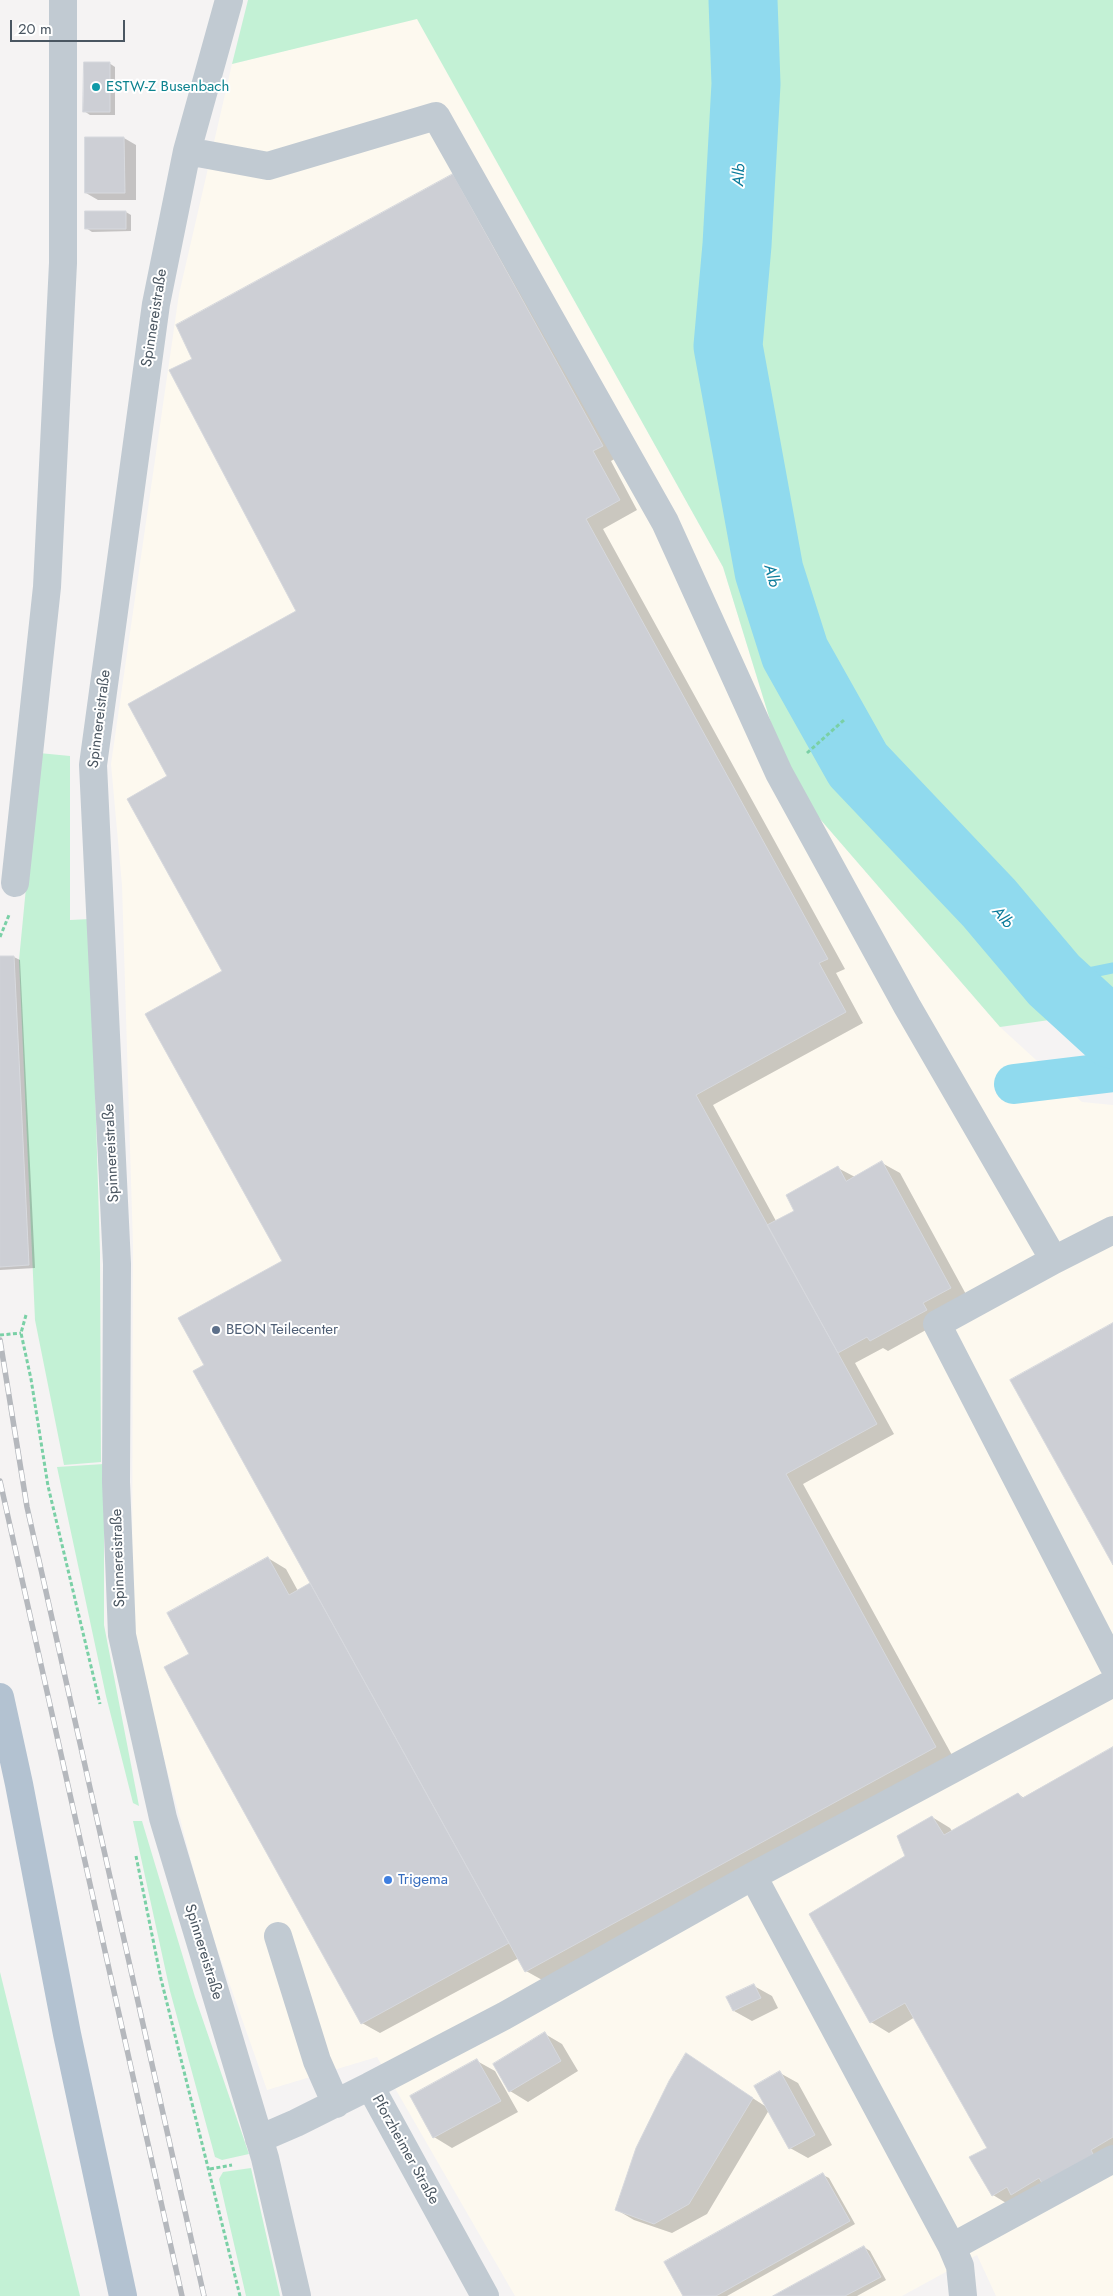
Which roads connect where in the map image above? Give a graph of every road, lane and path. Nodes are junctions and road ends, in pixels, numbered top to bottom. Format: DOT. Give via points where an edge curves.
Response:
graph roads {
  1 [pos="63,0"];
  2 [pos="230,0"];
  3 [pos="187,151"];
  4 [pos="844,720"];
  5 [pos="830,732"];
  6 [pos="15,883"];
  7 [pos="1113,1230"];
  8 [pos="1054,1260"];
  9 [pos="26,1316"];
  10 [pos="21,1333"];
  11 [pos="0,1335"];
  12 [pos="1113,1665"];
  13 [pos="1113,1683"];
  14 [pos="0,1697"];
  15 [pos="102,1711"];
  16 [pos="135,1848"];
  17 [pos="753,1876"];
  18 [pos="278,1936"];
  19 [pos="370,2086"];
  20 [pos="336,2104"];
  21 [pos="259,2139"];
  22 [pos="1113,2159"];
  23 [pos="952,2246"];
  24 [pos="123,2296"];
  25 [pos="240,2296"];
  26 [pos="297,2296"];
  27 [pos="485,2296"];
  28 [pos="963,2296"];
  1 -- 6 [label="street" via="63,263 47,586"];
  2 -- 3 [label="street, Spinnereistraße"];
  3 -- 8 [label="street" via="268,166 436,116 665,522 784,782 907,1006"];
  3 -- 21 [label="street, Spinnereistraße" via="156,304 93,765 118,1264 116,1482 122,1635 163,1818"];
  4 -- 5 [label="path"];
  7 -- 8 [label="street"];
  8 -- 12 [label="street" via="937,1324"];
  9 -- 10 [label="path"];
  10 -- 11 [label="path"];
  10 -- 15 [label="path" via="48,1486"];
  13 -- 17 [label="street"];
  14 -- 24 [label="main road"];
  16 -- 25 [label="path" via="161,1978"];
  17 -- 19 [label="street" via="504,2016"];
  17 -- 23 [label="street"];
  18 -- 20 [label="street" via="317,2061"];
  19 -- 20 [label="street, Pforzheimer Straße"];
  19 -- 27 [label="street, Pforzheimer Straße"];
  20 -- 21 [label="street, Pforzheimer Straße"];
  21 -- 26 [label="street, Spinnereistraße"];
  22 -- 23 [label="street"];
  23 -- 28 [label="street" via="960,2266"];
}
